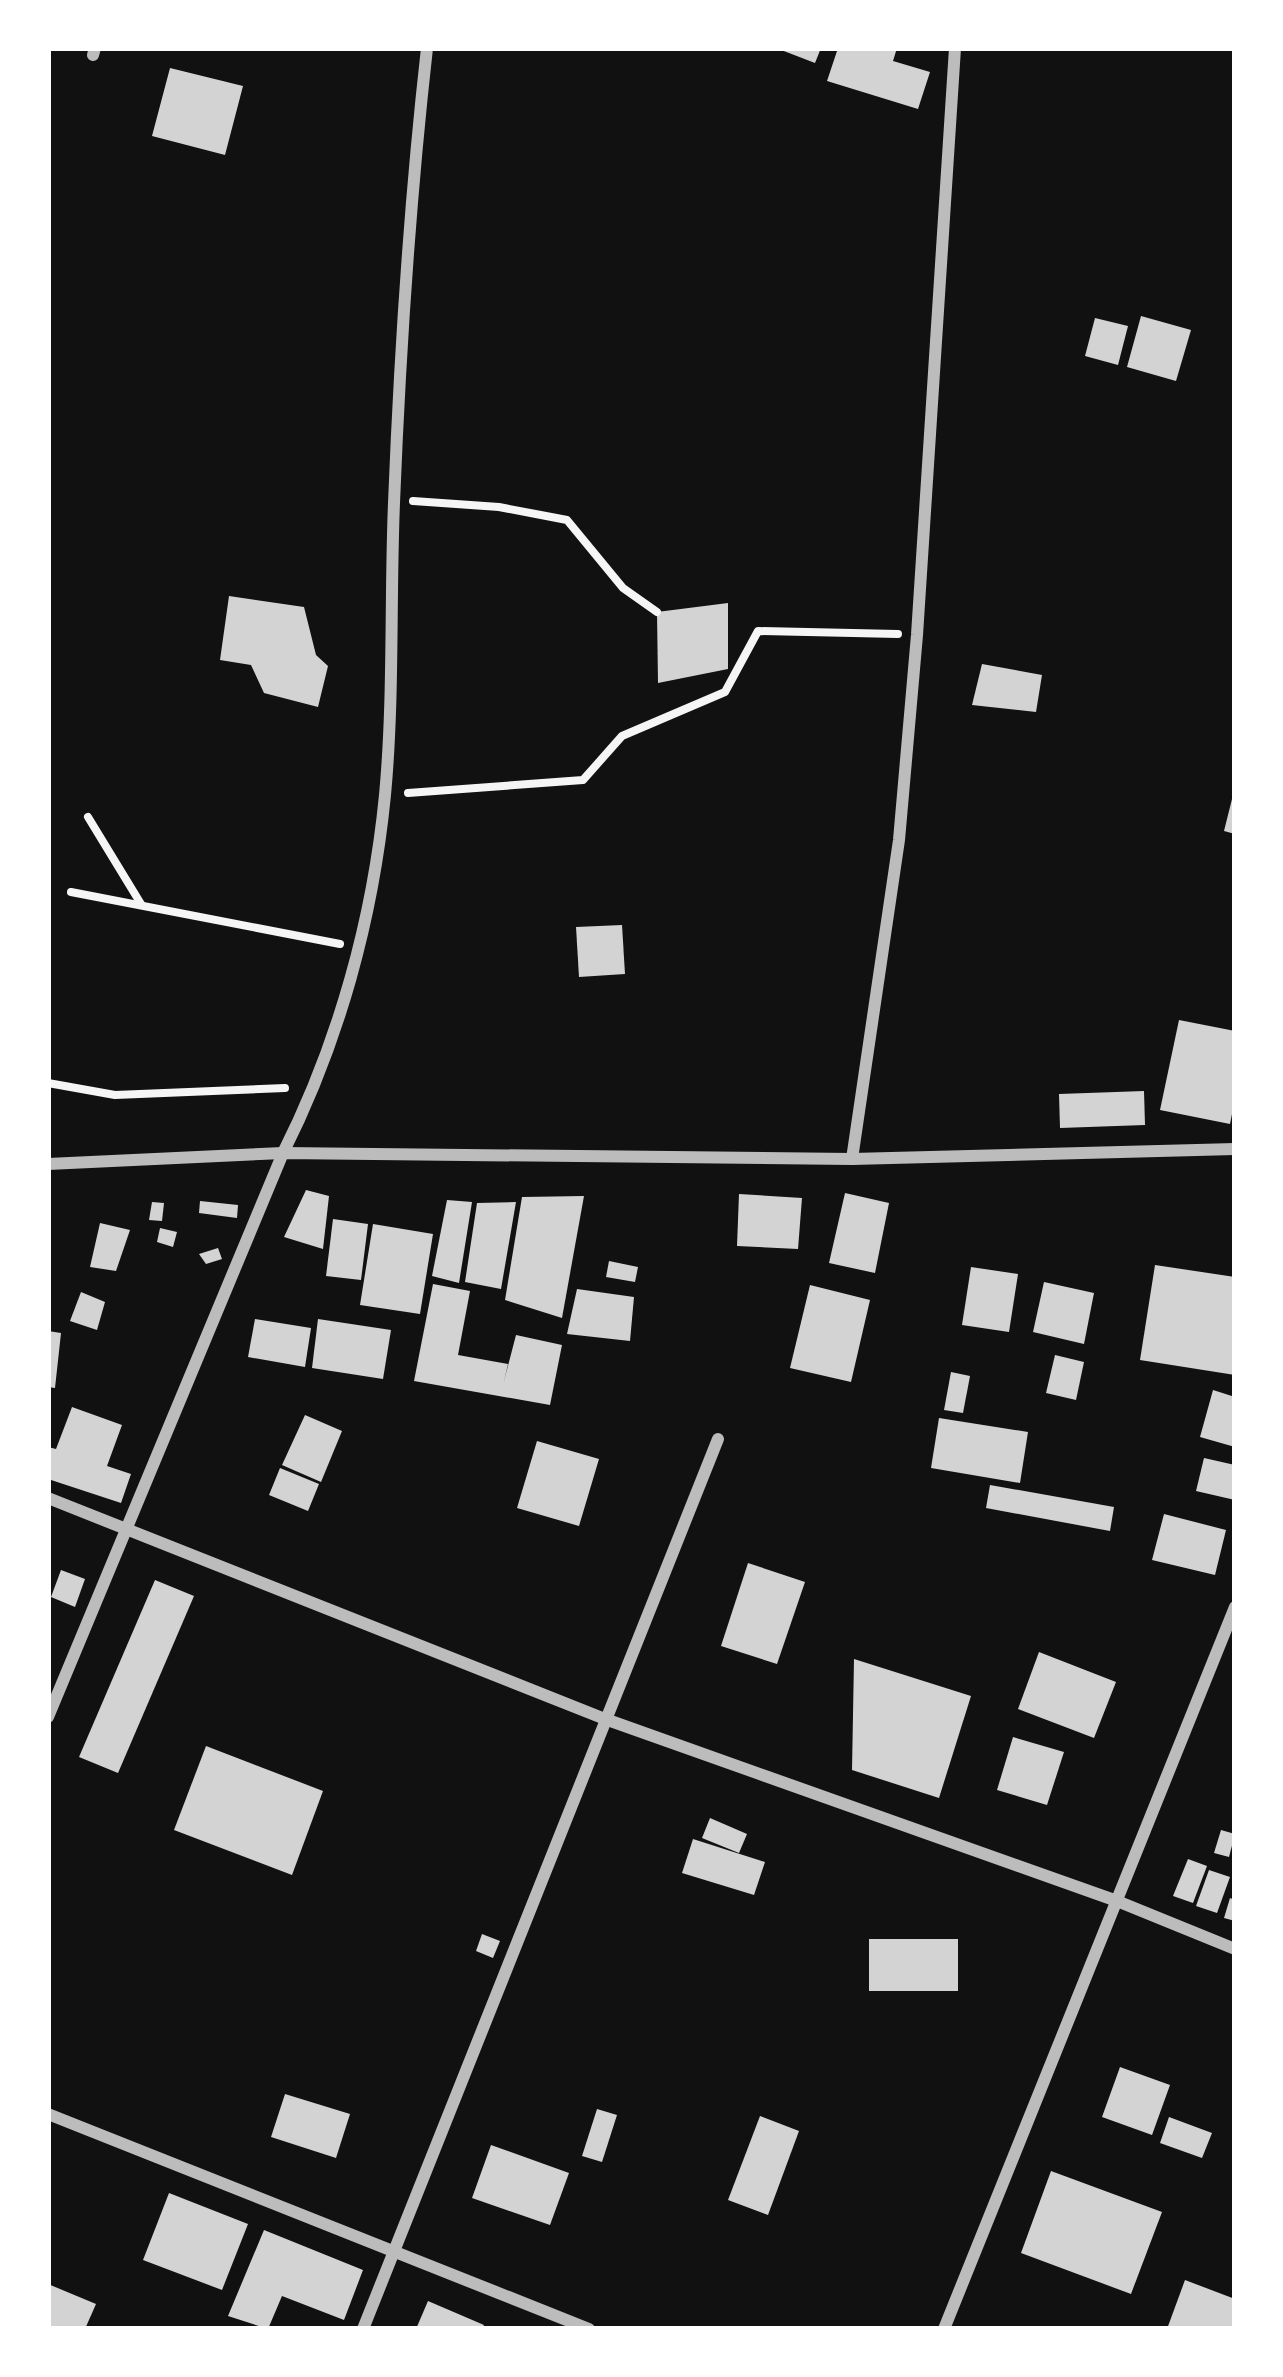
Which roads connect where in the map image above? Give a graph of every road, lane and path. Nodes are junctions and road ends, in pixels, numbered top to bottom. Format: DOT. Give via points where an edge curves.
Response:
graph roads {
  1 [pos="427,48"];
  2 [pos="955,48"];
  3 [pos="394,500"];
  4 [pos="657,613"];
  5 [pos="917,634"];
  6 [pos="385,795"];
  7 [pos="88,817"];
  8 [pos="71,892"];
  9 [pos="142,905"];
  10 [pos="359,948"];
  11 [pos="48,1082"];
  12 [pos="319,1082"];
  13 [pos="1234,1145"];
  14 [pos="283,1153"];
  15 [pos="852,1159"];
  16 [pos="48,1164"];
  17 [pos="718,1439"];
  18 [pos="48,1498"];
  19 [pos="127,1528"];
  20 [pos="1235,1607"];
  21 [pos="48,1718"];
  22 [pos="605,1719"];
  23 [pos="1117,1901"];
  24 [pos="1235,1949"];
  25 [pos="48,2114"];
  26 [pos="395,2249"];
  27 [pos="363,2329"];
  28 [pos="590,2329"];
  29 [pos="944,2329"];
  1 -- 3 [label="street"];
  2 -- 5 [label="street"];
  3 -- 4 [label="path" via="567,520 623,588"];
  3 -- 6 [label="street"];
  5 -- 6 [label="path" via="758,631 725,692 622,736 583,779"];
  5 -- 15 [label="street" via="898,840"];
  6 -- 10 [label="street"];
  7 -- 9 [label="path"];
  8 -- 9 [label="path"];
  9 -- 10 [label="path"];
  10 -- 12 [label="street"];
  11 -- 12 [label="path" via="115,1095"];
  12 -- 14 [label="street"];
  13 -- 15 [label="street"];
  14 -- 15 [label="street"];
  14 -- 16 [label="street"];
  14 -- 19 [label="street"];
  17 -- 22 [label="street"];
  18 -- 19 [label="street"];
  19 -- 21 [label="street"];
  19 -- 22 [label="street"];
  20 -- 23 [label="street"];
  22 -- 23 [label="street"];
  22 -- 26 [label="street"];
  23 -- 24 [label="street"];
  23 -- 29 [label="street"];
  25 -- 26 [label="street"];
  26 -- 27 [label="street"];
  26 -- 28 [label="street"];
}
